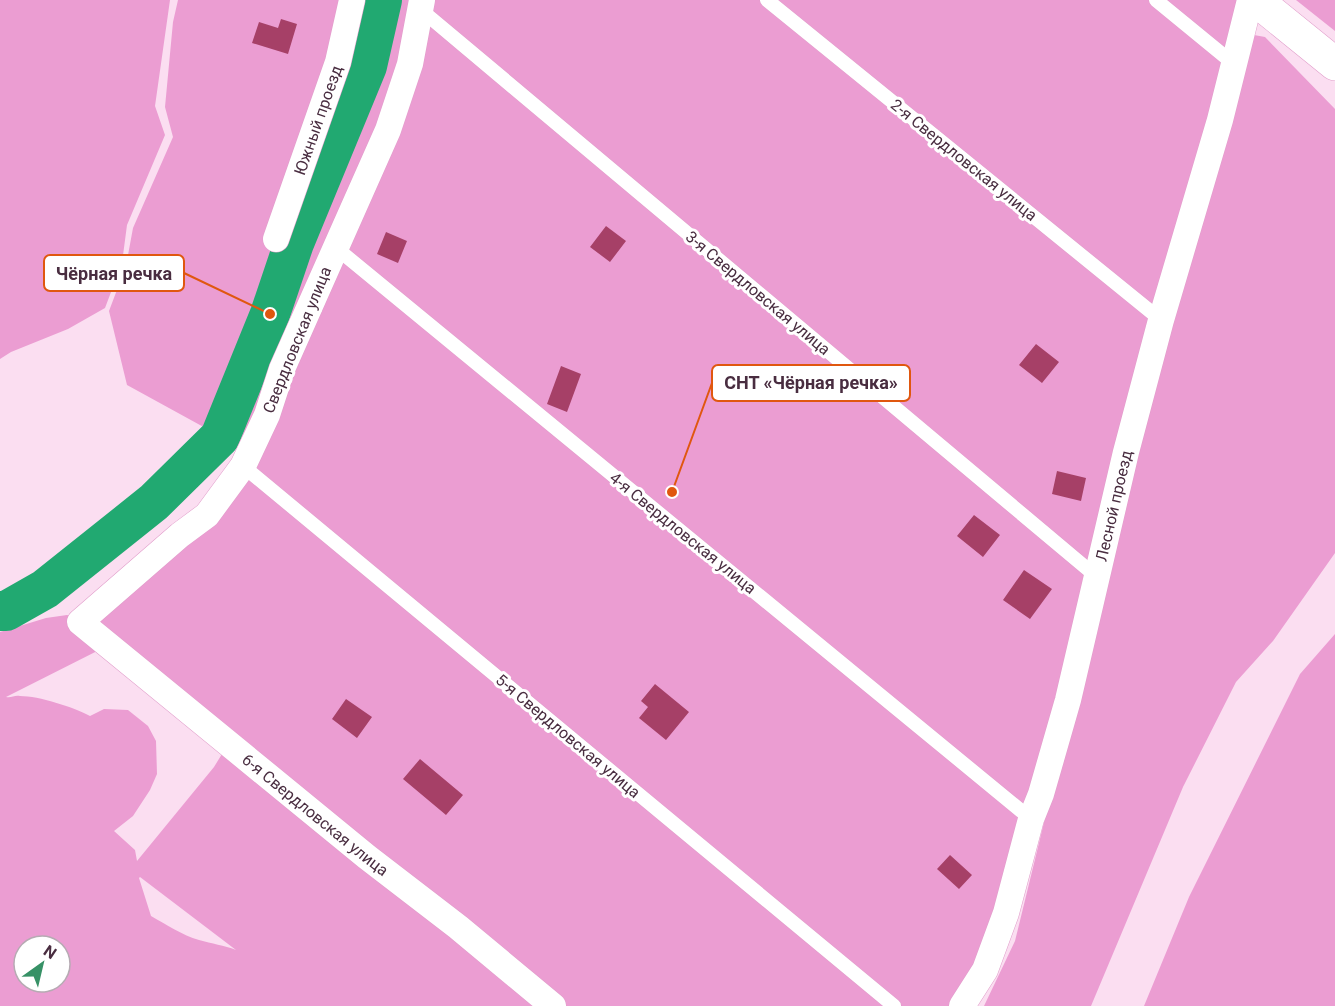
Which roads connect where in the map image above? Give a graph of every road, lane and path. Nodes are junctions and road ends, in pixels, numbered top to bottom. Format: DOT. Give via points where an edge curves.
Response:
graph roads {
  1 [pos="352,0"];
  2 [pos="767,0"];
  3 [pos="1156,0"];
  4 [pos="1250,0"];
  5 [pos="1256,0"];
  6 [pos="421,4"];
  7 [pos="1234,64"];
  8 [pos="1335,64"];
  9 [pos="276,239"];
  10 [pos="335,247"];
  11 [pos="1161,320"];
  12 [pos="243,466"];
  13 [pos="1097,577"];
  14 [pos="81,622"];
  15 [pos="1031,819"];
  16 [pos="553,1006"];
  17 [pos="894,1006"];
  18 [pos="962,1006"];
  1 -- 9 [label="street, Южный проезд" via="338,62"];
  2 -- 11 [label="lane, 2-я Свердловская улица"];
  3 -- 7 [label="lane"];
  4 -- 7 [label="street, Лесной проезд"];
  5 -- 8 [label="street"];
  6 -- 10 [label="street, Свердловская улица" via="410,64 388,130"];
  6 -- 13 [label="lane, 3-я Свердловская улица"];
  7 -- 11 [label="street, Лесной проезд"];
  10 -- 12 [label="street, Свердловская улица"];
  10 -- 15 [label="lane, 4-я Свердловская улица"];
  11 -- 13 [label="street, Лесной проезд"];
  12 -- 14 [label="street, Свердловская улица" via="207,515"];
  12 -- 17 [label="lane, 5-я Свердловская улица"];
  13 -- 15 [label="street, Лесной проезд" via="1068,700"];
  14 -- 16 [label="street, 6-я Свердловская улица"];
  15 -- 18 [label="street, Лесной проезд" via="1006,913 985,970"];
}
